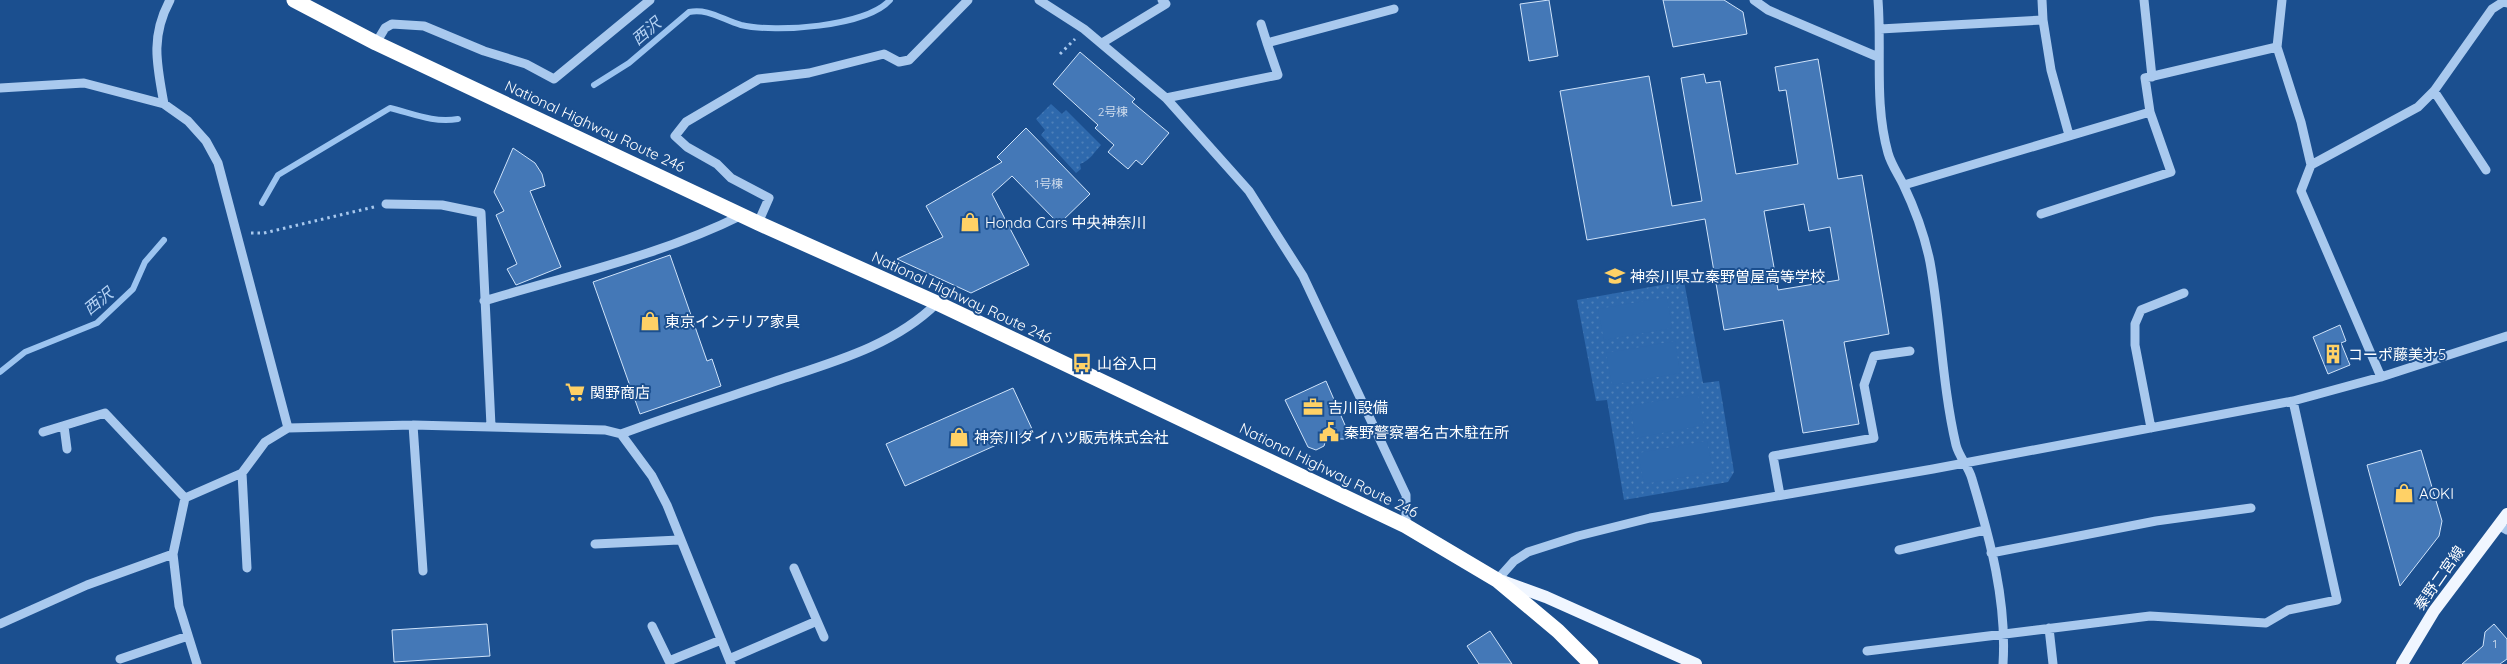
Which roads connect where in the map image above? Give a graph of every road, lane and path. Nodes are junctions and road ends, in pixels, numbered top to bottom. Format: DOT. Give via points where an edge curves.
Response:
graph roads {
  1 [pos="170,0"];
  2 [pos="294,0"];
  3 [pos="650,0"];
  4 [pos="968,0"];
  5 [pos="1039,0"];
  6 [pos="1162,0"];
  7 [pos="1754,0"];
  8 [pos="1878,0"];
  9 [pos="2042,0"];
  10 [pos="2144,0"];
  11 [pos="2282,0"];
  12 [pos="2507,3"];
  13 [pos="1394,9"];
  14 [pos="2043,20"];
  15 [pos="1261,24"];
  16 [pos="1880,29"];
  17 [pos="1078,36"];
  18 [pos="376,42"];
  19 [pos="1102,43"];
  20 [pos="1267,43"];
  21 [pos="2277,47"];
  22 [pos="1060,54"];
  23 [pos="1878,57"];
  24 [pos="2152,77"];
  25 [pos="0,88"];
  26 [pos="2434,91"];
  27 [pos="1166,98"];
  28 [pos="164,104"];
  29 [pos="2150,112"];
  30 [pos="2069,135"];
  31 [pos="2310,165"];
  32 [pos="2486,170"];
  33 [pos="1904,185"];
  34 [pos="386,204"];
  35 [pos="2041,214"];
  36 [pos="742,215"];
  37 [pos="758,223"];
  38 [pos="238,233"];
  39 [pos="2184,293"];
  40 [pos="484,301"];
  41 [pos="938,303"];
  42 [pos="2507,336"];
  43 [pos="1910,351"];
  44 [pos="2381,377"];
  45 [pos="2294,401"];
  46 [pos="413,425"];
  47 [pos="64,426"];
  48 [pos="491,426"];
  49 [pos="288,428"];
  50 [pos="2151,428"];
  51 [pos="43,432"];
  52 [pos="621,434"];
  53 [pos="66,448"];
  54 [pos="1965,463"];
  55 [pos="242,473"];
  56 [pos="1780,495"];
  57 [pos="185,498"];
  58 [pos="2251,508"];
  59 [pos="2507,514"];
  60 [pos="1406,526"];
  61 [pos="2502,528"];
  62 [pos="1985,530"];
  63 [pos="679,540"];
  64 [pos="595,544"];
  65 [pos="1899,550"];
  66 [pos="1991,553"];
  67 [pos="173,554"];
  68 [pos="247,568"];
  69 [pos="794,568"];
  70 [pos="424,571"];
  71 [pos="1497,580"];
  72 [pos="817,621"];
  73 [pos="0,624"];
  74 [pos="652,626"];
  75 [pos="2049,628"];
  76 [pos="2005,633"];
  77 [pos="188,636"];
  78 [pos="824,637"];
  79 [pos="721,640"];
  80 [pos="1867,651"];
  81 [pos="120,658"];
  82 [pos="730,661"];
  83 [pos="197,664"];
  84 [pos="1591,664"];
  85 [pos="1696,664"];
  86 [pos="2003,664"];
  87 [pos="2053,664"];
  88 [pos="2402,664"];
  1 -- 28 [label="street" via="156,34"];
  2 -- 18 [label="highway, National Highway Route 246"];
  3 -- 18 [label="street" via="554,79 526,64 484,52 424,26 392,24 385,28"];
  4 -- 37 [label="street" via="908,60 899,62 884,54 808,73 759,79 686,122 675,136 687,147 717,164 731,178 769,198"];
  5 -- 19 [label="street"];
  6 -- 19 [label="street" via="1166,4"];
  7 -- 23 [label="street" via="1768,10"];
  8 -- 16 [label="street"];
  9 -- 14 [label="street"];
  10 -- 24 [label="street"];
  11 -- 21 [label="street"];
  12 -- 26 [label="street" via="2492,9"];
  13 -- 20 [label="street"];
  14 -- 16 [label="street"];
  14 -- 30 [label="street" via="2051,70"];
  15 -- 20 [label="street"];
  16 -- 23 [label="street"];
  17 -- 22 [label="path"];
  18 -- 36 [label="highway, National Highway Route 246"];
  19 -- 27 [label="street"];
  20 -- 27 [label="street" via="1278,75"];
  21 -- 24 [label="street"];
  21 -- 31 [label="street" via="2301,122"];
  23 -- 33 [label="street" via="1880,122 1888,156"];
  24 -- 29 [label="street" via="2145,78"];
  25 -- 28 [label="street" via="84,83"];
  26 -- 31 [label="street" via="2418,107"];
  26 -- 32 [label="street"];
  27 -- 60 [label="street" via="1248,191 1302,276 1406,495"];
  28 -- 38 [label="street" via="188,121 206,141 218,163"];
  29 -- 30 [label="street"];
  29 -- 35 [label="street" via="2171,172"];
  30 -- 33 [label="street"];
  31 -- 44 [label="street" via="2300,191"];
  33 -- 54 [label="street" via="1930,261 1948,403 1957,448"];
  34 -- 38 [label="path" via="264,233"];
  34 -- 40 [label="street" via="442,204 481,213"];
  36 -- 37 [label="highway, National Highway Route 246"];
  36 -- 40 [label="street" via="648,252"];
  37 -- 41 [label="highway, National Highway Route 246"];
  38 -- 49 [label="street"];
  39 -- 50 [label="street" via="2140,310 2135,324 2135,345"];
  40 -- 48 [label="street"];
  41 -- 52 [label="street" via="921,320 896,335 841,360"];
  41 -- 60 [label="highway, National Highway Route 246"];
  42 -- 44 [label="street"];
  43 -- 56 [label="street" via="1874,356 1864,385 1874,438 1773,456"];
  44 -- 45 [label="street"];
  45 -- 50 [label="street"];
  45 -- 75 [label="street" via="2337,600 2288,610 2266,623 2150,616"];
  46 -- 48 [label="street"];
  46 -- 49 [label="street"];
  46 -- 70 [label="street"];
  47 -- 51 [label="street"];
  47 -- 53 [label="street"];
  47 -- 57 [label="street" via="105,413"];
  48 -- 52 [label="street" via="605,430"];
  49 -- 55 [label="street" via="265,442"];
  50 -- 54 [label="street"];
  52 -- 63 [label="street" via="652,476"];
  54 -- 56 [label="street"];
  54 -- 62 [label="street" via="1972,477"];
  55 -- 57 [label="street"];
  55 -- 68 [label="street"];
  56 -- 71 [label="street" via="1650,518 1578,536 1528,552 1514,561"];
  57 -- 67 [label="street"];
  58 -- 66 [label="street" via="2156,521"];
  59 -- 61 [label="main road, 秦野二宮線"];
  60 -- 71 [label="highway, National Highway Route 246"];
  61 -- 88 [label="main road, 秦野二宮線" via="2434,611"];
  62 -- 65 [label="street"];
  62 -- 66 [label="street"];
  63 -- 64 [label="street"];
  63 -- 79 [label="street"];
  66 -- 76 [label="street" via="2003,603"];
  67 -- 73 [label="street" via="87,585"];
  67 -- 77 [label="street" via="179,606"];
  69 -- 72 [label="street"];
  71 -- 84 [label="highway, National Highway Route 246" via="1558,631"];
  71 -- 85 [label="main road" via="1546,597"];
  72 -- 78 [label="street"];
  72 -- 82 [label="street"];
  74 -- 79 [label="street" via="668,661"];
  75 -- 76 [label="street"];
  75 -- 87 [label="street"];
  76 -- 80 [label="street"];
  76 -- 86 [label="street"];
  77 -- 81 [label="street"];
  77 -- 83 [label="street"];
  79 -- 82 [label="street"];
}
